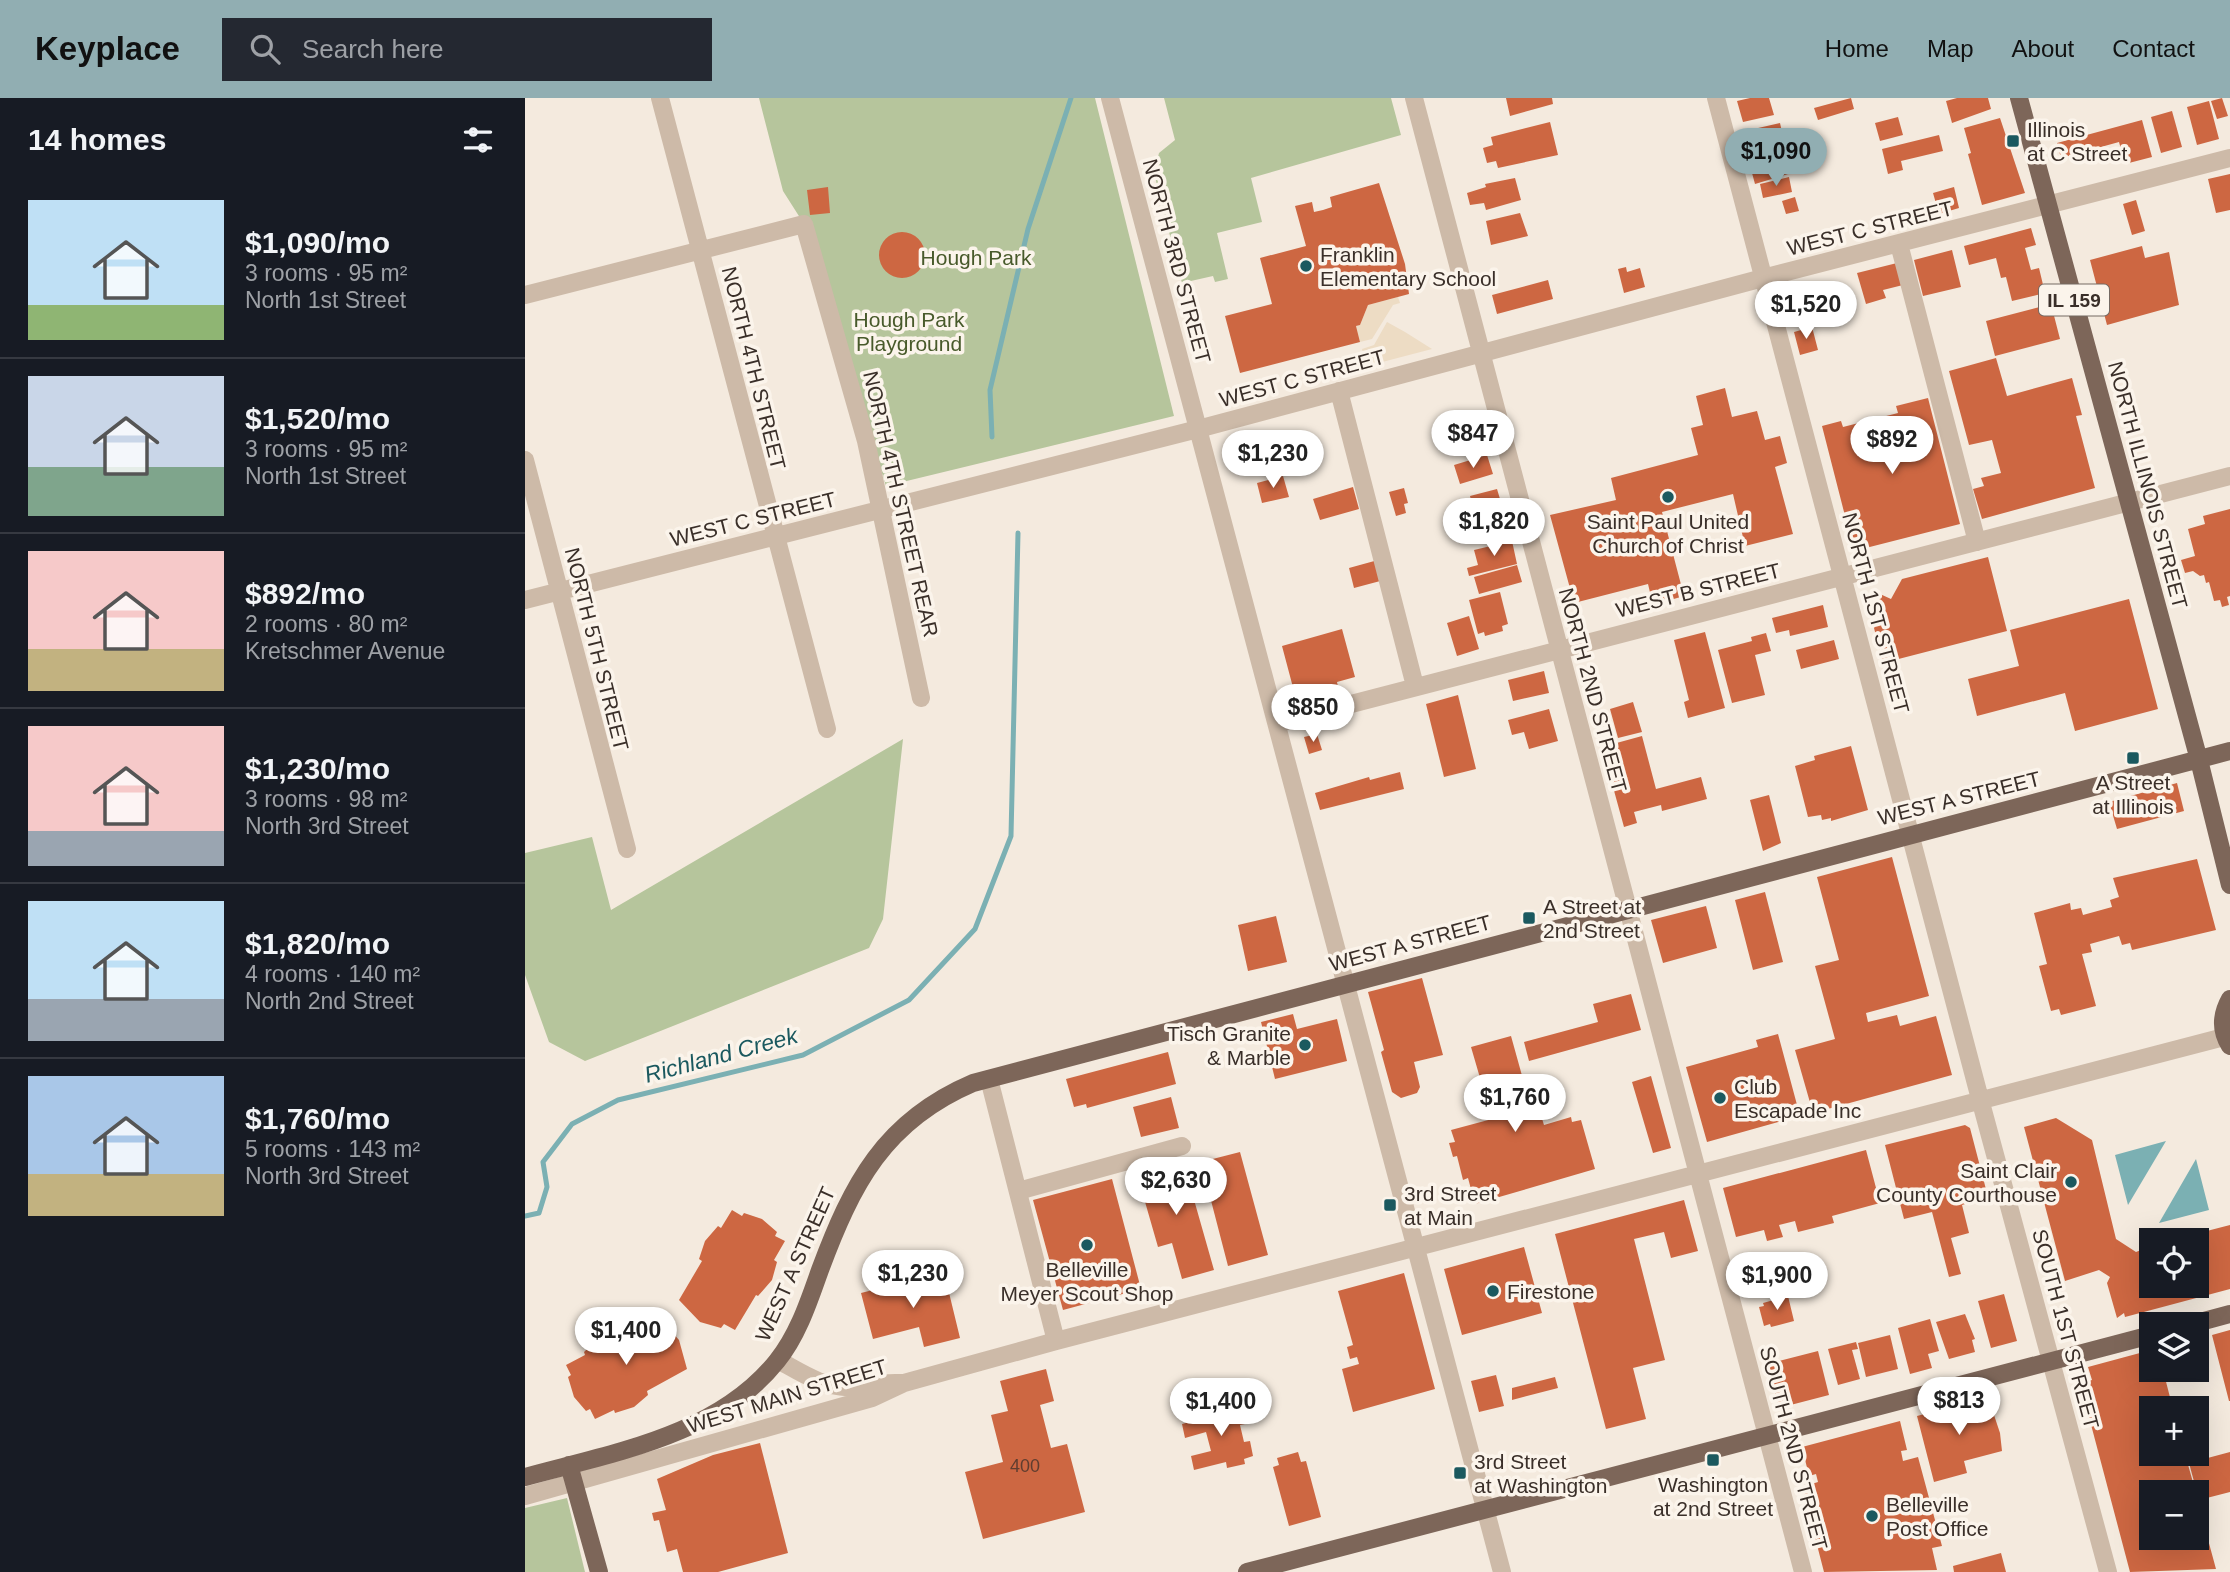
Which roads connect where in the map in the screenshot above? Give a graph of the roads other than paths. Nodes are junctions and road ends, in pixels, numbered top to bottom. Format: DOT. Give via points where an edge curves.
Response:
graph roads {
  1 [pos="660,98"];
  2 [pos="1109,98"];
  3 [pos="1413,98"];
  4 [pos="1716,98"];
  5 [pos="2019,98"];
  6 [pos="2230,158"];
  7 [pos="2048,207"];
  8 [pos="1899,244"];
  9 [pos="700,250"];
  10 [pos="1763,278"];
  11 [pos="525,295"];
  12 [pos="1479,355"];
  13 [pos="1339,391"];
  14 [pos="1198,429"];
  15 [pos="525,460"];
  16 [pos="2230,475"];
  17 [pos="2129,502"];
  18 [pos="881,509"];
  19 [pos="774,537"];
  20 [pos="1977,542"];
  21 [pos="1843,577"];
  22 [pos="558,592"];
  23 [pos="525,600"];
  24 [pos="1560,648"];
  25 [pos="1415,686"];
  26 [pos="921,698"];
  27 [pos="1278,723"];
  28 [pos="827,729"];
  29 [pos="2230,751"];
  30 [pos="2199,760"];
  31 [pos="1912,834"];
  32 [pos="627,849"];
  33 [pos="2230,885"];
  34 [pos="1626,909"];
  35 [pos="1347,983"];
  36 [pos="2230,999"];
  37 [pos="2227,1041"];
  38 [pos="989,1079"];
  39 [pos="1980,1099"];
  40 [pos="1182,1146"];
  41 [pos="1697,1172"];
  42 [pos="1018,1191"];
  43 [pos="1415,1247"];
  44 [pos="2230,1314"];
  45 [pos="2209,1320"];
  46 [pos="2139,1338"];
  47 [pos="1056,1341"];
  48 [pos="778,1360"];
  49 [pos="2052,1360"];
  50 [pos="904,1383"];
  51 [pos="1767,1436"];
  52 [pos="569,1465"];
  53 [pos="525,1477"];
  54 [pos="574,1483"];
  55 [pos="525,1496"];
  56 [pos="1486,1510"];
  57 [pos="599,1572"];
  58 [pos="1247,1572"];
  59 [pos="1503,1572"];
  60 [pos="1803,1572"];
  61 [pos="2108,1572"];
  1 -- 9 [label="street, NORTH 4TH STREET"];
  2 -- 14 [label="street, NORTH 3RD STREET"];
  3 -- 12 [label="street, NORTH 2ND STREET"];
  4 -- 10 [label="street, NORTH 1ST STREET"];
  5 -- 7 [label="main road, NORTH ILLINOIS STREET / IL 159"];
  6 -- 7 [label="street, WEST C STREET"];
  7 -- 8 [label="street, WEST C STREET"];
  7 -- 17 [label="main road, NORTH ILLINOIS STREET / IL 159"];
  8 -- 10 [label="street, WEST C STREET"];
  8 -- 20 [label="street"];
  9 -- 11 [label="street"];
  9 -- 18 [label="street, NORTH 4TH STREET REAR" via="804,224"];
  9 -- 19 [label="street, NORTH 4TH STREET"];
  10 -- 12 [label="street, WEST C STREET"];
  10 -- 21 [label="street, NORTH 1ST STREET"];
  12 -- 13 [label="street, WEST C STREET"];
  12 -- 24 [label="street, NORTH 2ND STREET"];
  13 -- 14 [label="street, WEST C STREET"];
  13 -- 25 [label="street"];
  14 -- 18 [label="street, WEST C STREET"];
  14 -- 27 [label="street, NORTH 3RD STREET"];
  15 -- 22 [label="street, NORTH 5TH STREET"];
  16 -- 17 [label="street, WEST B STREET"];
  17 -- 20 [label="street, WEST B STREET"];
  17 -- 30 [label="main road, NORTH ILLINOIS STREET / IL 159"];
  18 -- 19 [label="street, WEST C STREET"];
  18 -- 26 [label="street, NORTH 4TH STREET REAR"];
  19 -- 22 [label="street, WEST C STREET"];
  19 -- 28 [label="street, NORTH 4TH STREET"];
  20 -- 21 [label="street, WEST B STREET"];
  21 -- 24 [label="street, WEST B STREET"];
  21 -- 31 [label="street, NORTH 1ST STREET"];
  22 -- 23 [label="street, WEST C STREET"];
  22 -- 32 [label="street, NORTH 5TH STREET"];
  24 -- 25 [label="street, WEST B STREET"];
  24 -- 34 [label="street, NORTH 2ND STREET"];
  25 -- 27 [label="street, WEST B STREET"];
  27 -- 35 [label="street, NORTH 3RD STREET"];
  29 -- 30 [label="main road, WEST A STREET"];
  30 -- 31 [label="main road, WEST A STREET"];
  30 -- 33 [label="main road, NORTH ILLINOIS STREET / IL 159"];
  31 -- 34 [label="main road, WEST A STREET"];
  31 -- 39 [label="street, NORTH 1ST STREET"];
  34 -- 35 [label="main road, WEST A STREET"];
  34 -- 41 [label="street, NORTH 2ND STREET"];
  35 -- 38 [label="main road, WEST A STREET"];
  35 -- 43 [label="street, NORTH 3RD STREET"];
  36 -- 37 [label="main road" via="2223,1015"];
  37 -- 39 [label="street"];
  38 -- 42 [label="street"];
  38 -- 48 [label="main road, WEST A STREET" via="929,1107 878,1154 853,1189 808,1303"];
  39 -- 41 [label="street"];
  39 -- 49 [label="street, SOUTH 1ST STREET"];
  40 -- 42 [label="street"];
  41 -- 43 [label="street"];
  41 -- 51 [label="street, SOUTH 2ND STREET"];
  42 -- 47 [label="street"];
  43 -- 47 [label="street"];
  43 -- 56 [label="street, NORTH 3RD STREET"];
  44 -- 45 [label="main road"];
  46 -- 49 [label="main road"];
  47 -- 50 [label="street"];
  48 -- 50 [label="street, WEST MAIN STREET" via="825,1384 850,1388 875,1381"];
  48 -- 52 [label="main road, WEST MAIN STREET" via="734,1401 700,1420 659,1439"];
  49 -- 51 [label="main road"];
  49 -- 61 [label="street, SOUTH 1ST STREET"];
  50 -- 54 [label="street, WEST MAIN STREET" via="871,1398"];
  51 -- 56 [label="main road"];
  51 -- 60 [label="street, SOUTH 2ND STREET"];
  52 -- 53 [label="main road, WEST MAIN STREET"];
  52 -- 54 [label="main road"];
  54 -- 55 [label="street, WEST MAIN STREET"];
  54 -- 57 [label="main road"];
  56 -- 58 [label="main road"];
  56 -- 59 [label="street, NORTH 3RD STREET"];
}
